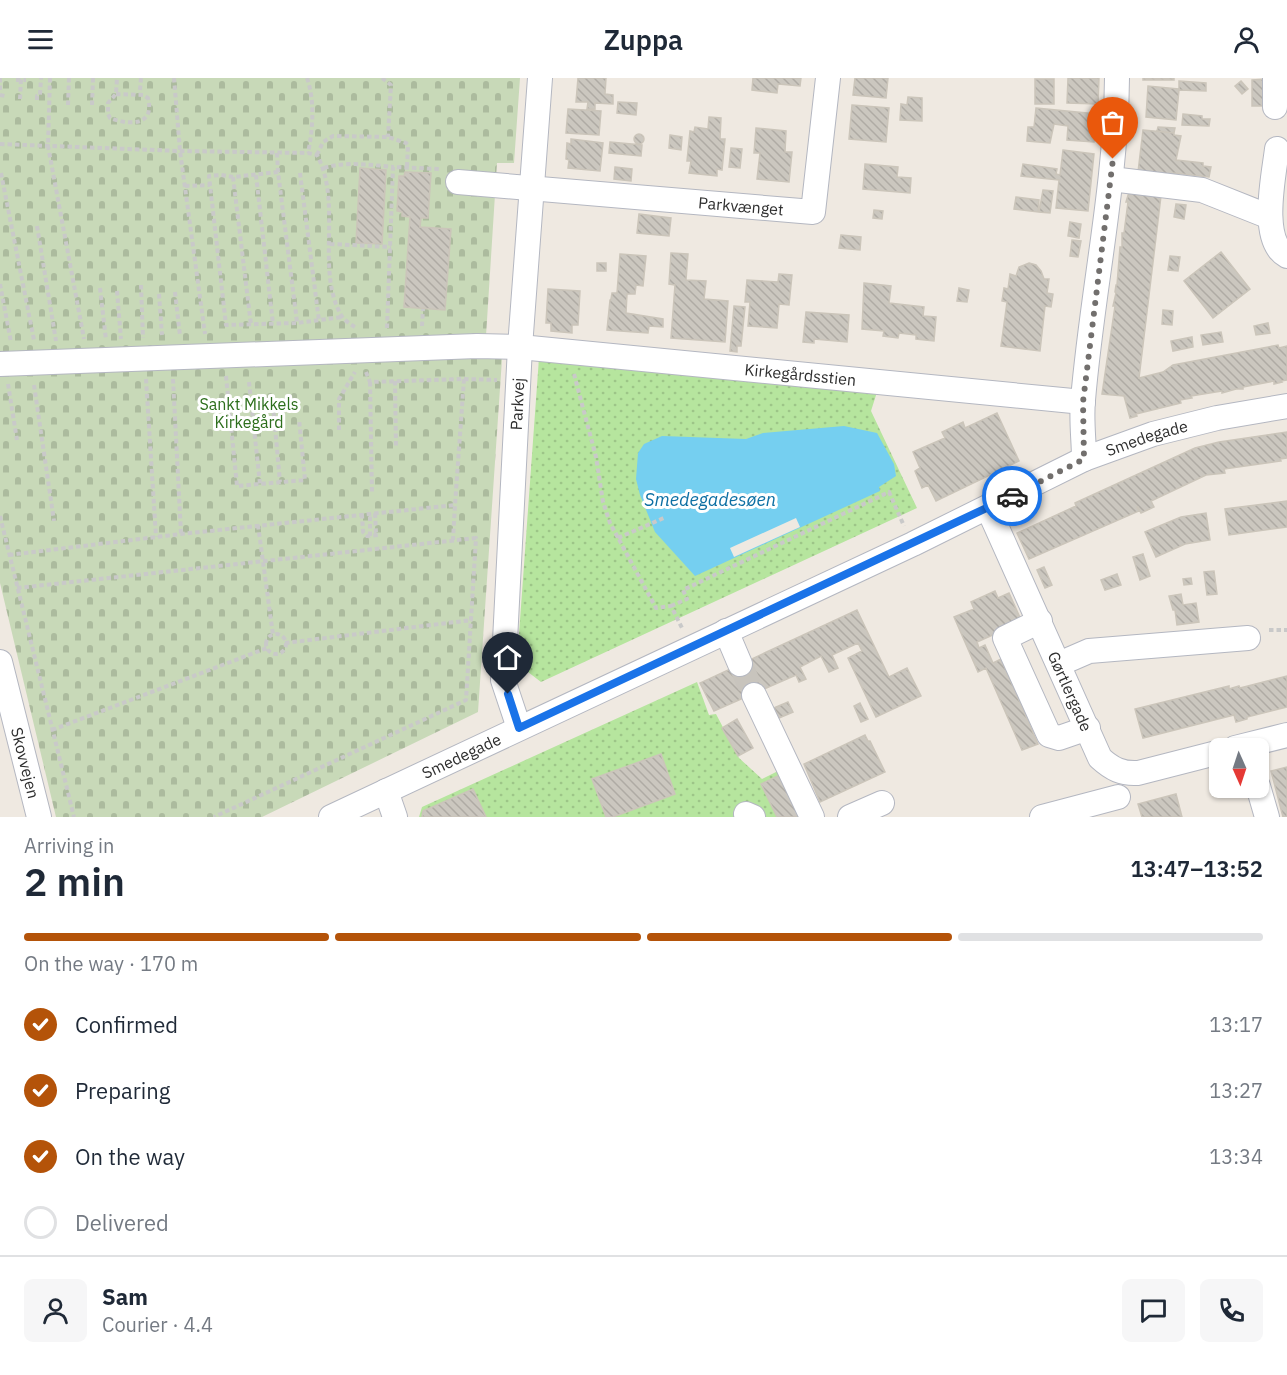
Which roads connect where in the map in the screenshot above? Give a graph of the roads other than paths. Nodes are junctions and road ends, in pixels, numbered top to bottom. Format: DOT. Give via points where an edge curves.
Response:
graph roads {
  1 [pos="540,78"];
  2 [pos="828,78"];
  3 [pos="1117,78"];
  4 [pos="1275,78"];
  5 [pos="1275,107"];
  6 [pos="1277,149"];
  7 [pos="1111,179"];
  8 [pos="458,182"];
  9 [pos="532,188"];
  10 [pos="1270,217"];
  11 [pos="1287,256"];
  12 [pos="520,347"];
  13 [pos="25,363"];
  14 [pos="1083,402"];
  15 [pos="1287,406"];
  16 [pos="1084,459"];
  17 [pos="988,508"];
  18 [pos="1040,621"];
  19 [pos="726,631"];
  20 [pos="1248,638"];
  21 [pos="740,664"];
  22 [pos="1059,664"];
  23 [pos="1,670"];
  24 [pos="753,695"];
  25 [pos="519,728"];
  26 [pos="1088,728"];
  27 [pos="1287,735"];
  28 [pos="1269,740"];
  29 [pos="1209,755"];
  30 [pos="1117,771"];
  31 [pos="386,791"];
  32 [pos="1261,798"];
  33 [pos="882,802"];
  34 [pos="1120,807"];
  35 [pos="39,817"];
  36 [pos="331,817"];
  37 [pos="395,817"];
  38 [pos="812,817"];
  39 [pos="850,817"];
  40 [pos="1042,817"];
  41 [pos="1267,817"];
  1 -- 9 [label="street, Parkvej"];
  2 -- 9 [label="street, Parkvænget" via="813,212"];
  3 -- 7 [label="street"];
  4 -- 5 [label="street"];
  6 -- 10 [label="street"];
  7 -- 10 [label="street" via="1202,190"];
  7 -- 14 [label="street"];
  8 -- 9 [label="street"];
  9 -- 12 [label="street, Parkvej"];
  10 -- 11 [label="street" via="1274,237"];
  12 -- 13 [label="street, Kirkegårdsstien" via="158,353"];
  12 -- 14 [label="street, Kirkegårdsstien"];
  12 -- 25 [label="street, Parkvej" via="503,680"];
  14 -- 16 [label="street"];
  15 -- 16 [label="street, Smedegade" via="1153,434"];
  16 -- 17 [label="street, Smedegade"];
  17 -- 18 [label="street, Gørtlergade"];
  17 -- 19 [label="street, Smedegade"];
  18 -- 22 [label="street, Gørtlergade"];
  18 -- 26 [label="street" via="1005,638 1049,735 1059,738"];
  19 -- 21 [label="street"];
  19 -- 25 [label="street, Smedegade"];
  20 -- 22 [label="street" via="1089,651"];
  22 -- 26 [label="street, Gørtlergade"];
  23 -- 35 [label="street, Skovvejen"];
  24 -- 38 [label="street"];
  25 -- 31 [label="street, Smedegade"];
  26 -- 30 [label="street, Gørtlergade" via="1100,758"];
  27 -- 28 [label="street"];
  29 -- 30 [label="street" via="1138,773"];
  30 -- 34 [label="street"];
  31 -- 36 [label="street, Smedegade"];
  31 -- 37 [label="street"];
  32 -- 41 [label="street"];
  33 -- 39 [label="street"];
  34 -- 40 [label="street"];
}
